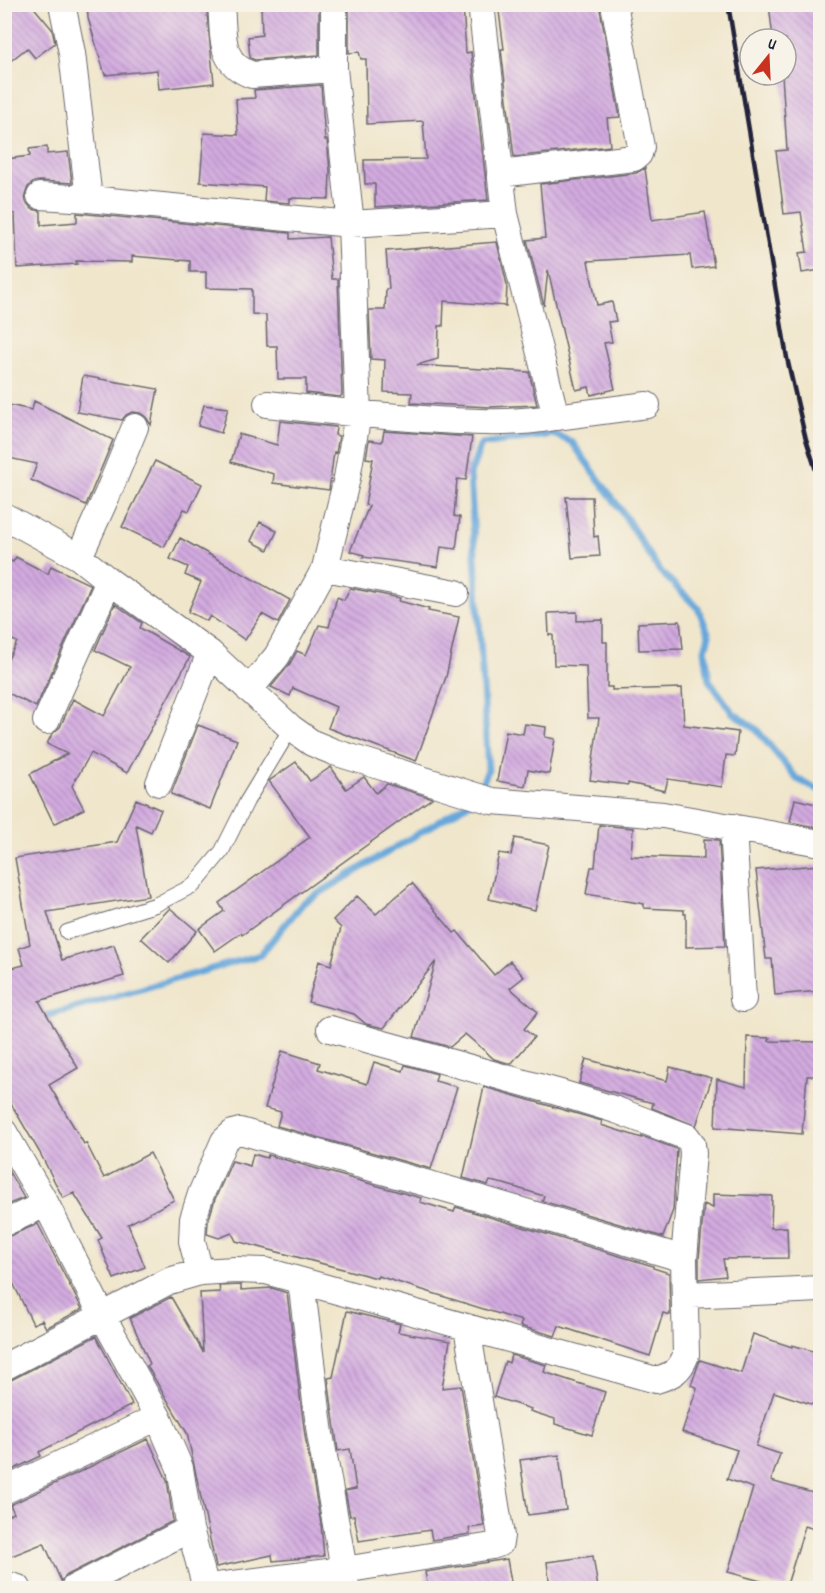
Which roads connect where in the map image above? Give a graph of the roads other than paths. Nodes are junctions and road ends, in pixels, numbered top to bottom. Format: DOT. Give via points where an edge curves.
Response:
graph roads {
  1 [pos="62,4"];
  2 [pos="221,4"];
  3 [pos="334,4"];
  4 [pos="481,4"];
  5 [pos="614,4"];
  6 [pos="334,69"];
  7 [pos="500,174"];
  8 [pos="40,196"];
  9 [pos="89,199"];
  10 [pos="505,214"];
  11 [pos="351,224"];
  12 [pos="267,404"];
  13 [pos="647,405"];
  14 [pos="358,414"];
  15 [pos="556,417"];
  16 [pos="135,427"];
  17 [pos="4,516"];
  18 [pos="79,557"];
  19 [pos="325,568"];
  20 [pos="109,581"];
  21 [pos="456,593"];
  22 [pos="210,653"];
  23 [pos="249,690"];
  24 [pos="46,721"];
  25 [pos="291,729"];
  26 [pos="159,783"];
  27 [pos="734,826"];
  28 [pos="820,843"];
  29 [pos="67,932"];
  30 [pos="743,999"];
  31 [pos="330,1029"];
  32 [pos="4,1132"];
  33 [pos="46,1204"];
  34 [pos="4,1223"];
  35 [pos="684,1259"];
  36 [pos="200,1272"];
  37 [pos="301,1281"];
  38 [pos="820,1289"];
  39 [pos="686,1295"];
  40 [pos="103,1317"];
  41 [pos="467,1327"];
  42 [pos="4,1366"];
  43 [pos="158,1418"];
  44 [pos="4,1491"];
  45 [pos="190,1529"];
  46 [pos="345,1579"];
  47 [pos="4,1584"];
  48 [pos="18,1588"];
  49 [pos="74,1588"];
  50 [pos="203,1588"];
  1 -- 9 [label="street" via="72,53"];
  2 -- 6 [label="street" via="227,56 240,71 252,75"];
  3 -- 6 [label="street"];
  4 -- 7 [label="street"];
  5 -- 7 [label="street" via="641,147 639,154 634,158"];
  6 -- 11 [label="street"];
  7 -- 10 [label="street"];
  8 -- 9 [label="street"];
  9 -- 11 [label="street"];
  10 -- 11 [label="street"];
  10 -- 15 [label="street"];
  11 -- 14 [label="street"];
  12 -- 14 [label="street"];
  13 -- 15 [label="street"];
  14 -- 15 [label="street" via="500,423"];
  14 -- 19 [label="street"];
  16 -- 18 [label="street"];
  17 -- 18 [label="street"];
  18 -- 20 [label="street"];
  19 -- 21 [label="street"];
  19 -- 23 [label="street" via="277,656"];
  20 -- 22 [label="street"];
  20 -- 24 [label="street"];
  22 -- 23 [label="street"];
  22 -- 26 [label="street"];
  23 -- 25 [label="street"];
  25 -- 27 [label="street" via="334,752 492,801 663,815"];
  25 -- 29 [label="lane" via="222,851 194,885 155,905"];
  27 -- 28 [label="street"];
  27 -- 30 [label="street"];
  31 -- 35 [label="street" via="557,1092 687,1137 693,1154"];
  32 -- 33 [label="street"];
  33 -- 34 [label="street"];
  33 -- 40 [label="street"];
  35 -- 36 [label="street" via="240,1131 224,1141 201,1194 192,1241"];
  35 -- 39 [label="street"];
  36 -- 37 [label="street" via="266,1271"];
  36 -- 40 [label="street" via="169,1281"];
  37 -- 41 [label="street"];
  37 -- 46 [label="street" via="320,1434"];
  38 -- 39 [label="street"];
  39 -- 41 [label="street" via="686,1355 674,1375 656,1380"];
  40 -- 42 [label="street"];
  40 -- 43 [label="street"];
  41 -- 46 [label="street" via="500,1543"];
  43 -- 44 [label="street"];
  43 -- 45 [label="street" via="180,1468"];
  45 -- 49 [label="street"];
  45 -- 50 [label="street"];
  46 -- 50 [label="street"];
  47 -- 48 [label="street"];
}
